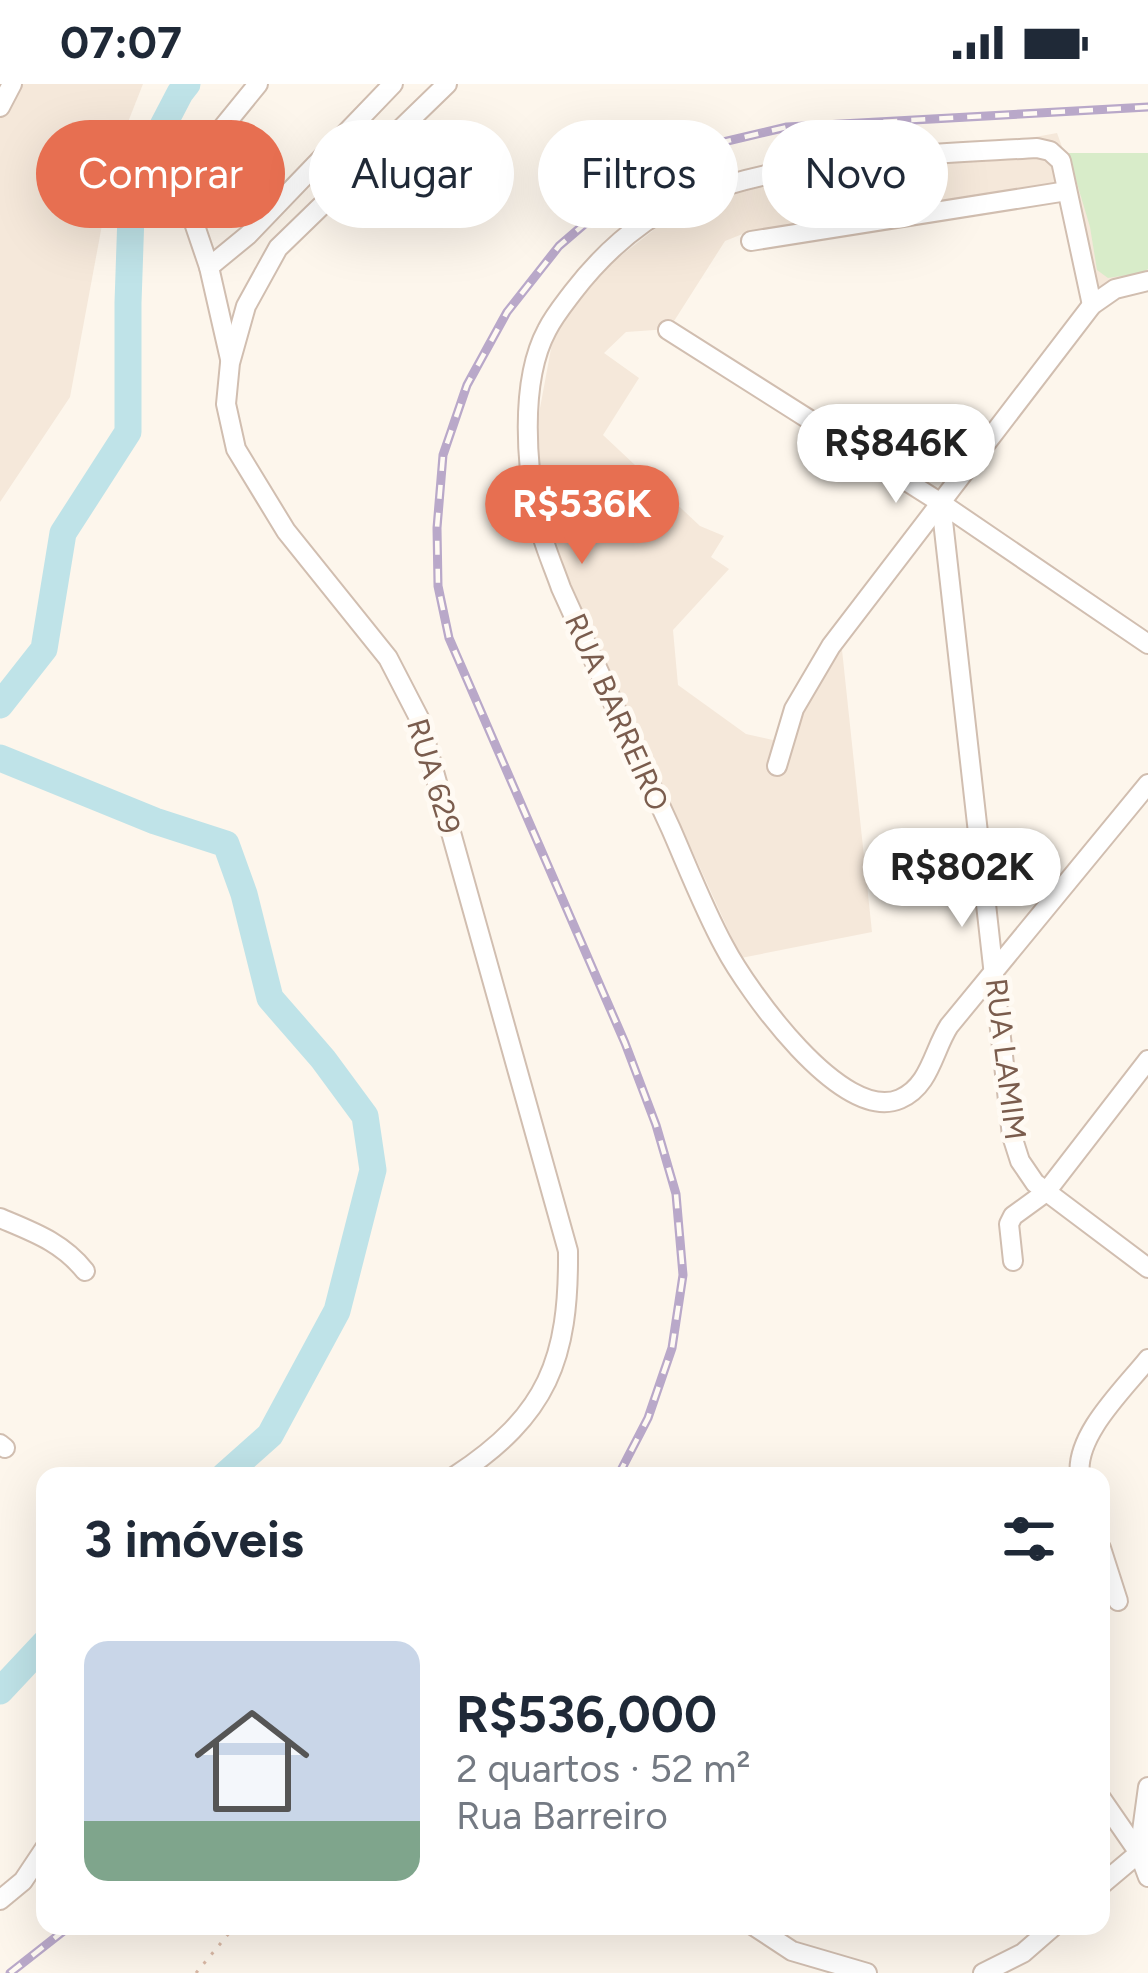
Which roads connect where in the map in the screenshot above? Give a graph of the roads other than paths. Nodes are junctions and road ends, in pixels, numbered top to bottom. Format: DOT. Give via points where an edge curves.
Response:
graph roads {
  1 [pos="12,84"];
  2 [pos="258,84"];
  3 [pos="392,84"];
  4 [pos="447,84"];
  5 [pos="0,106"];
  6 [pos="1067,191"];
  7 [pos="751,241"];
  8 [pos="209,267"];
  9 [pos="1148,281"];
  10 [pos="1092,305"];
  11 [pos="668,330"];
  12 [pos="230,363"];
  13 [pos="941,503"];
  14 [pos="1148,644"];
  15 [pos="777,766"];
  16 [pos="1148,784"];
  17 [pos="994,971"];
  18 [pos="1148,1060"];
  19 [pos="1046,1192"];
  20 [pos="0,1218"];
  21 [pos="1013,1261"];
  22 [pos="1148,1268"];
  23 [pos="85,1271"];
  24 [pos="1148,1359"];
  25 [pos="469,1467"];
  26 [pos="1079,1467"];
  27 [pos="1110,1576"];
  28 [pos="1118,1600"];
  29 [pos="1148,1787"];
  30 [pos="1110,1811"];
  31 [pos="1139,1853"];
  32 [pos="36,1862"];
  33 [pos="1148,1877"];
  34 [pos="1110,1878"];
  35 [pos="0,1900"];
  36 [pos="768,1935"];
  37 [pos="1044,1935"];
  38 [pos="867,1973"];
  39 [pos="983,1973"];
  1 -- 5 [label="street"];
  2 -- 8 [label="street" via="201,154 190,211"];
  3 -- 8 [label="street"];
  4 -- 12 [label="street, RUA 629" via="278,248 246,306"];
  6 -- 7 [label="street"];
  6 -- 10 [label="street"];
  6 -- 17 [label="street, RUA BARREIRO" via="1061,161 1037,148 848,161 681,202 645,222 580,283 546,331 529,391 532,480 561,588 725,948 799,1048 865,1100 897,1101 920,1086 949,1026"];
  8 -- 12 [label="street"];
  9 -- 10 [label="street"];
  10 -- 13 [label="street"];
  11 -- 13 [label="street"];
  12 -- 25 [label="street, RUA 629" via="226,404 236,449 286,531 388,658 419,718 568,1251 569,1300 554,1372 512,1432"];
  13 -- 14 [label="street"];
  13 -- 15 [label="street" via="831,646 794,709"];
  13 -- 17 [label="street, RUA LAMIM"];
  16 -- 17 [label="street, RUA BARREIRO"];
  17 -- 19 [label="street, RUA LAMIM" via="1012,1136 1020,1161"];
  18 -- 19 [label="street"];
  19 -- 21 [label="street" via="1009,1224"];
  19 -- 22 [label="street, RUA LAMIM"];
  20 -- 23 [label="street" via="46,1237"];
  24 -- 26 [label="street" via="1091,1431"];
  27 -- 28 [label="street"];
  29 -- 31 [label="street"];
  30 -- 31 [label="street"];
  31 -- 33 [label="street"];
  31 -- 34 [label="street"];
  32 -- 35 [label="street"];
  36 -- 38 [label="street" via="792,1951"];
  37 -- 39 [label="street"];
}
